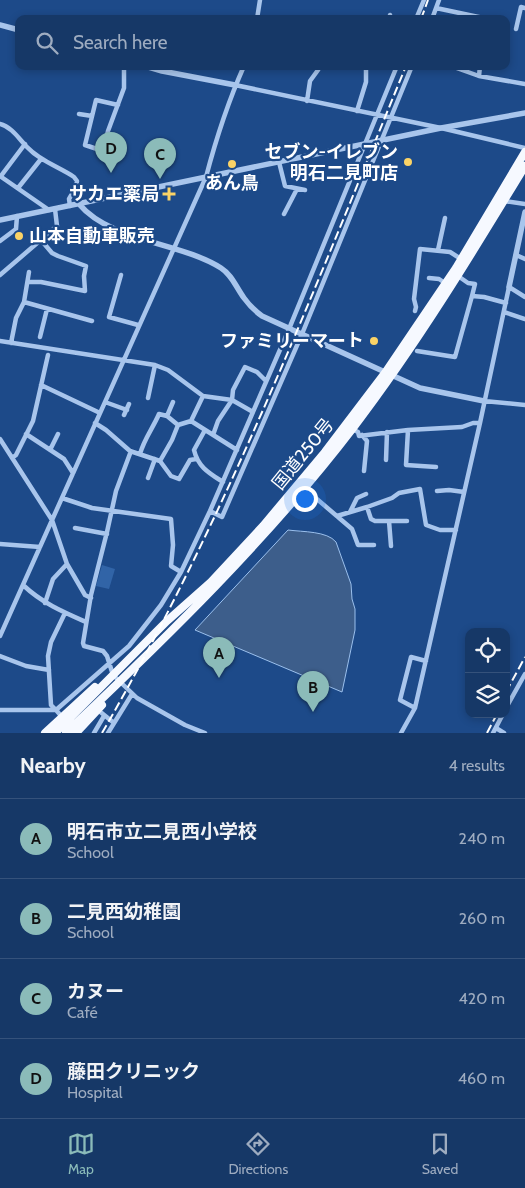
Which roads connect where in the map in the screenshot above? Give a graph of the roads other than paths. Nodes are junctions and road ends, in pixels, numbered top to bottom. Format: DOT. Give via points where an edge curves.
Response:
graph roads {
  1 [pos="260,0"];
  2 [pos="424,0"];
  3 [pos="439,0"];
  4 [pos="436,8"];
  5 [pos="525,8"];
  6 [pos="258,15"];
  7 [pos="418,15"];
  8 [pos="433,15"];
  9 [pos="469,15"];
  10 [pos="0,25"];
  11 [pos="15,29"];
  12 [pos="516,29"];
  13 [pos="124,70"];
  14 [pos="159,70"];
  15 [pos="242,70"];
  16 [pos="318,70"];
  17 [pos="366,70"];
  18 [pos="395,70"];
  19 [pos="410,70"];
  20 [pos="462,70"];
  21 [pos="480,70"];
  22 [pos="479,76"];
  23 [pos="525,84"];
  24 [pos="235,85"];
  25 [pos="307,101"];
  26 [pos="118,105"];
  27 [pos="357,112"];
  28 [pos="525,113"];
  29 [pos="79,114"];
  30 [pos="92,116"];
  31 [pos="377,116"];
  32 [pos="391,118"];
  33 [pos="0,124"];
  34 [pos="441,128"];
  35 [pos="382,140"];
  36 [pos="25,144"];
  37 [pos="366,144"];
  38 [pos="525,150"];
  39 [pos="103,151"];
  40 [pos="112,154"];
  41 [pos="42,159"];
  42 [pos="279,162"];
  43 [pos="525,166"];
  44 [pos="0,176"];
  45 [pos="206,177"];
  46 [pos="18,188"];
  47 [pos="297,188"];
  48 [pos="305,190"];
  49 [pos="504,201"];
  50 [pos="79,204"];
  51 [pos="525,204"];
  52 [pos="70,206"];
  53 [pos="52,209"];
  54 [pos="525,212"];
  55 [pos="284,214"];
  56 [pos="17,216"];
  57 [pos="445,218"];
  58 [pos="0,220"];
  59 [pos="41,240"];
  60 [pos="0,241"];
  61 [pos="173,249"];
  62 [pos="438,250"];
  63 [pos="516,255"];
  64 [pos="461,259"];
  65 [pos="525,259"];
  66 [pos="29,272"];
  67 [pos="0,275"];
  68 [pos="121,275"];
  69 [pos="458,276"];
  70 [pos="430,278"];
  71 [pos="28,282"];
  72 [pos="445,283"];
  73 [pos="509,287"];
  74 [pos="472,296"];
  75 [pos="525,297"];
  76 [pos="24,302"];
  77 [pos="506,303"];
  78 [pos="47,309"];
  79 [pos="415,311"];
  80 [pos="504,312"];
  81 [pos="87,313"];
  82 [pos="85,319"];
  83 [pos="525,319"];
  84 [pos="92,321"];
  85 [pos="138,325"];
  86 [pos="289,329"];
  87 [pos="302,334"];
  88 [pos="40,337"];
  89 [pos="0,341"];
  90 [pos="11,343"];
  91 [pos="417,351"];
  92 [pos="48,355"];
  93 [pos="124,360"];
  94 [pos="155,365"];
  95 [pos="388,374"];
  96 [pos="266,381"];
  97 [pos="41,385"];
  98 [pos="203,396"];
  99 [pos="148,398"];
  100 [pos="232,400"];
  101 [pos="484,401"];
  102 [pos="105,402"];
  103 [pos="173,402"];
  104 [pos="525,405"];
  105 [pos="127,410"];
  106 [pos="253,412"];
  107 [pos="100,413"];
  108 [pos="167,416"];
  109 [pos="191,421"];
  110 [pos="480,423"];
  111 [pos="95,424"];
  112 [pos="178,425"];
  113 [pos="352,429"];
  114 [pos="205,430"];
  115 [pos="408,430"];
  116 [pos="387,432"];
  117 [pos="26,434"];
  118 [pos="58,434"];
  119 [pos="213,435"];
  120 [pos="362,436"];
  121 [pos="0,439"];
  122 [pos="50,450"];
  123 [pos="237,450"];
  124 [pos="131,451"];
  125 [pos="140,454"];
  126 [pos="12,458"];
  127 [pos="196,459"];
  128 [pos="158,460"];
  129 [pos="386,460"];
  130 [pos="436,466"];
  131 [pos="364,471"];
  132 [pos="73,473"];
  133 [pos="148,478"];
  134 [pos="223,482"];
  135 [pos="304,488"];
  136 [pos="437,491"];
  137 [pos="464,492"];
  138 [pos="366,494"];
  139 [pos="62,498"];
  140 [pos="367,507"];
  141 [pos="111,511"];
  142 [pos="210,511"];
  143 [pos="350,512"];
  144 [pos="336,516"];
  145 [pos="52,520"];
  146 [pos="389,521"];
  147 [pos="407,521"];
  148 [pos="75,528"];
  149 [pos="456,530"];
  150 [pos="107,534"];
  151 [pos="0,544"];
  152 [pos="374,545"];
  153 [pos="391,546"];
  154 [pos="40,547"];
  155 [pos="67,564"];
  156 [pos="180,572"];
  157 [pos="23,585"];
  158 [pos="91,598"];
  159 [pos="45,603"];
  160 [pos="65,613"];
  161 [pos="86,622"];
  162 [pos="0,636"];
  163 [pos="0,656"];
  164 [pos="426,661"];
  165 [pos="109,664"];
  166 [pos="49,670"];
  167 [pos="525,674"];
  168 [pos="113,675"];
  169 [pos="119,682"];
  170 [pos="132,694"];
  171 [pos="105,696"];
  172 [pos="510,701"];
  173 [pos="415,708"];
  174 [pos="0,710"];
  175 [pos="56,710"];
  176 [pos="98,710"];
  177 [pos="104,716"];
  178 [pos="62,717"];
  179 [pos="501,718"];
  180 [pos="114,723"];
  181 [pos="109,731"];
  182 [pos="494,731"];
  183 [pos="45,733"];
  184 [pos="55,733"];
  185 [pos="66,733"];
  186 [pos="76,733"];
  187 [pos="94,733"];
  188 [pos="117,733"];
  189 [pos="205,733"];
  190 [pos="401,733"];
  191 [pos="504,733"];
  1 -- 6 [label="street"];
  2 -- 7 [label="street"];
  3 -- 4 [label="street"];
  4 -- 8 [label="street"];
  4 -- 9 [label="street"];
  5 -- 12 [label="street" via="521,7"];
  10 -- 11 [label="street"];
  13 -- 26 [label="street" via="124,88"];
  14 -- 24 [label="street"];
  15 -- 24 [label="street"];
  16 -- 25 [label="street" via="310,81"];
  17 -- 27 [label="street" via="366,82"];
  18 -- 31 [label="street"];
  19 -- 32 [label="street"];
  20 -- 22 [label="street"];
  21 -- 22 [label="street"];
  22 -- 23 [label="street"];
  24 -- 25 [label="street"];
  24 -- 45 [label="street"];
  25 -- 27 [label="street"];
  26 -- 30 [label="street" via="96,100"];
  26 -- 39 [label="street"];
  27 -- 31 [label="street"];
  28 -- 34 [label="street"];
  29 -- 30 [label="street"];
  30 -- 39 [label="street" via="85,145"];
  31 -- 32 [label="street"];
  31 -- 37 [label="street"];
  32 -- 34 [label="street"];
  32 -- 35 [label="street"];
  33 -- 36 [label="street"];
  34 -- 35 [label="street"];
  34 -- 38 [label="street"];
  35 -- 37 [label="street"];
  35 -- 87 [label="street"];
  36 -- 41 [label="street"];
  36 -- 44 [label="street"];
  37 -- 42 [label="street"];
  37 -- 86 [label="street"];
  38 -- 64 [label="highway, 国道250号"];
  39 -- 40 [label="street"];
  41 -- 46 [label="street"];
  41 -- 52 [label="street" via="77,181 69,198"];
  42 -- 45 [label="street"];
  42 -- 47 [label="street" via="285,186"];
  43 -- 49 [label="highway, 国道250号"];
  44 -- 46 [label="street"];
  45 -- 50 [label="street"];
  45 -- 61 [label="street"];
  46 -- 53 [label="street"];
  47 -- 48 [label="street"];
  47 -- 55 [label="street"];
  49 -- 51 [label="street"];
  49 -- 69 [label="highway, 国道250号"];
  50 -- 52 [label="street"];
  50 -- 61 [label="street" via="94,218 112,227"];
  52 -- 53 [label="street"];
  53 -- 56 [label="street"];
  53 -- 59 [label="street" via="56,226"];
  54 -- 63 [label="street"];
  56 -- 58 [label="street"];
  56 -- 60 [label="street" via="16,229"];
  57 -- 62 [label="street"];
  59 -- 67 [label="street"];
  59 -- 71 [label="street" via="52,253 86,266 85,292"];
  61 -- 85 [label="street"];
  61 -- 86 [label="street" via="222,269 252,308"];
  62 -- 64 [label="street" via="450,252"];
  62 -- 79 [label="street" via="420,249"];
  63 -- 65 [label="street"];
  63 -- 73 [label="street"];
  64 -- 72 [label="highway, 国道250号"];
  66 -- 71 [label="street"];
  68 -- 85 [label="street" via="109,317"];
  69 -- 74 [label="street" via="475,284"];
  69 -- 95 [label="highway, 国道250号"];
  70 -- 72 [label="street"];
  71 -- 76 [label="street"];
  72 -- 95 [label="highway, 国道250号"];
  73 -- 75 [label="street"];
  73 -- 77 [label="street"];
  74 -- 77 [label="street"];
  74 -- 91 [label="street" via="455,357"];
  76 -- 78 [label="street"];
  76 -- 90 [label="street" via="16,318"];
  77 -- 80 [label="street"];
  78 -- 82 [label="street"];
  78 -- 88 [label="street"];
  80 -- 83 [label="street"];
  80 -- 101 [label="street"];
  81 -- 82 [label="street"];
  82 -- 84 [label="street"];
  85 -- 93 [label="street"];
  86 -- 87 [label="street"];
  86 -- 96 [label="street"];
  87 -- 95 [label="street"];
  87 -- 142 [label="street" via="222,517"];
  89 -- 90 [label="street"];
  90 -- 93 [label="street"];
  92 -- 97 [label="street"];
  93 -- 94 [label="street"];
  93 -- 102 [label="street"];
  94 -- 98 [label="street" via="168,370"];
  94 -- 99 [label="street"];
  95 -- 101 [label="street" via="420,388"];
  95 -- 113 [label="highway, 国道250号"];
  95 -- 168 [label="highway, 国道250号" via="263,526 211,582"];
  96 -- 100 [label="street" via="245,367 233,390"];
  96 -- 106 [label="street"];
  97 -- 107 [label="street"];
  97 -- 117 [label="street" via="33,421"];
  98 -- 100 [label="street"];
  98 -- 109 [label="street"];
  100 -- 106 [label="street"];
  100 -- 119 [label="street"];
  101 -- 104 [label="street"];
  101 -- 110 [label="street"];
  102 -- 105 [label="street"];
  102 -- 107 [label="street"];
  103 -- 108 [label="street"];
  106 -- 123 [label="street"];
  107 -- 111 [label="street"];
  108 -- 112 [label="street"];
  108 -- 125 [label="street" via="159,414"];
  109 -- 112 [label="street"];
  109 -- 114 [label="street"];
  110 -- 115 [label="street"];
  110 -- 137 [label="street"];
  111 -- 124 [label="street"];
  111 -- 132 [label="street"];
  112 -- 128 [label="street"];
  113 -- 120 [label="street"];
  113 -- 135 [label="highway, 国道250号"];
  114 -- 119 [label="street"];
  114 -- 127 [label="street" via="194,450"];
  115 -- 116 [label="street"];
  115 -- 130 [label="street" via="404,464"];
  116 -- 120 [label="street"];
  116 -- 129 [label="street"];
  117 -- 122 [label="street"];
  117 -- 126 [label="street"];
  118 -- 122 [label="street"];
  119 -- 123 [label="street"];
  120 -- 131 [label="street" via="366,441"];
  121 -- 126 [label="street"];
  122 -- 132 [label="street" via="64,460"];
  123 -- 134 [label="street"];
  124 -- 125 [label="street"];
  124 -- 141 [label="street"];
  125 -- 128 [label="street"];
  126 -- 145 [label="street"];
  127 -- 128 [label="street" via="190,460 179,479 171,476"];
  127 -- 134 [label="street" via="200,466"];
  128 -- 133 [label="street"];
  132 -- 139 [label="street"];
  134 -- 142 [label="street"];
  135 -- 144 [label="street"];
  135 -- 169 [label="highway, 国道250号" via="215,587"];
  136 -- 137 [label="street"];
  137 -- 149 [label="street"];
  138 -- 143 [label="street" via="357,498"];
  139 -- 141 [label="street"];
  139 -- 145 [label="street"];
  140 -- 143 [label="street"];
  140 -- 146 [label="street" via="375,521"];
  140 -- 149 [label="street" via="400,493 420,489 426,525 440,530"];
  141 -- 150 [label="street"];
  141 -- 156 [label="street" via="171,520 171,566"];
  142 -- 156 [label="street"];
  143 -- 144 [label="street"];
  144 -- 152 [label="street" via="352,529 358,545"];
  145 -- 154 [label="street"];
  145 -- 155 [label="street"];
  146 -- 147 [label="street"];
  146 -- 153 [label="street"];
  148 -- 150 [label="street"];
  149 -- 164 [label="street"];
  150 -- 158 [label="street"];
  151 -- 154 [label="street"];
  154 -- 157 [label="street"];
  155 -- 158 [label="street"];
  155 -- 159 [label="street" via="53,578"];
  156 -- 165 [label="street" via="161,605 130,646"];
  157 -- 159 [label="street"];
  157 -- 162 [label="street"];
  158 -- 161 [label="street"];
  159 -- 160 [label="street"];
  160 -- 161 [label="street"];
  160 -- 166 [label="street" via="51,642"];
  161 -- 165 [label="street" via="84,646 103,651"];
  163 -- 166 [label="street"];
  164 -- 173 [label="street"];
  164 -- 173 [label="street" via="410,657 400,700"];
  165 -- 168 [label="street"];
  165 -- 175 [label="street"];
  166 -- 175 [label="street" via="51,704"];
  167 -- 172 [label="street"];
  168 -- 169 [label="street"];
  168 -- 178 [label="highway" via="101,681"];
  168 -- 184 [label="highway, 国道250号"];
  169 -- 170 [label="street"];
  169 -- 171 [label="highway, 国道250号"];
  170 -- 180 [label="street"];
  170 -- 189 [label="street"];
  171 -- 176 [label="highway"];
  171 -- 185 [label="highway, 国道250号"];
  173 -- 190 [label="street"];
  174 -- 175 [label="street"];
  175 -- 178 [label="street"];
  176 -- 177 [label="street"];
  176 -- 186 [label="highway"];
  177 -- 180 [label="street"];
  177 -- 187 [label="street"];
  178 -- 183 [label="highway"];
  179 -- 182 [label="street"];
  180 -- 181 [label="street"];
  181 -- 188 [label="street"];
  182 -- 191 [label="street"];
}
